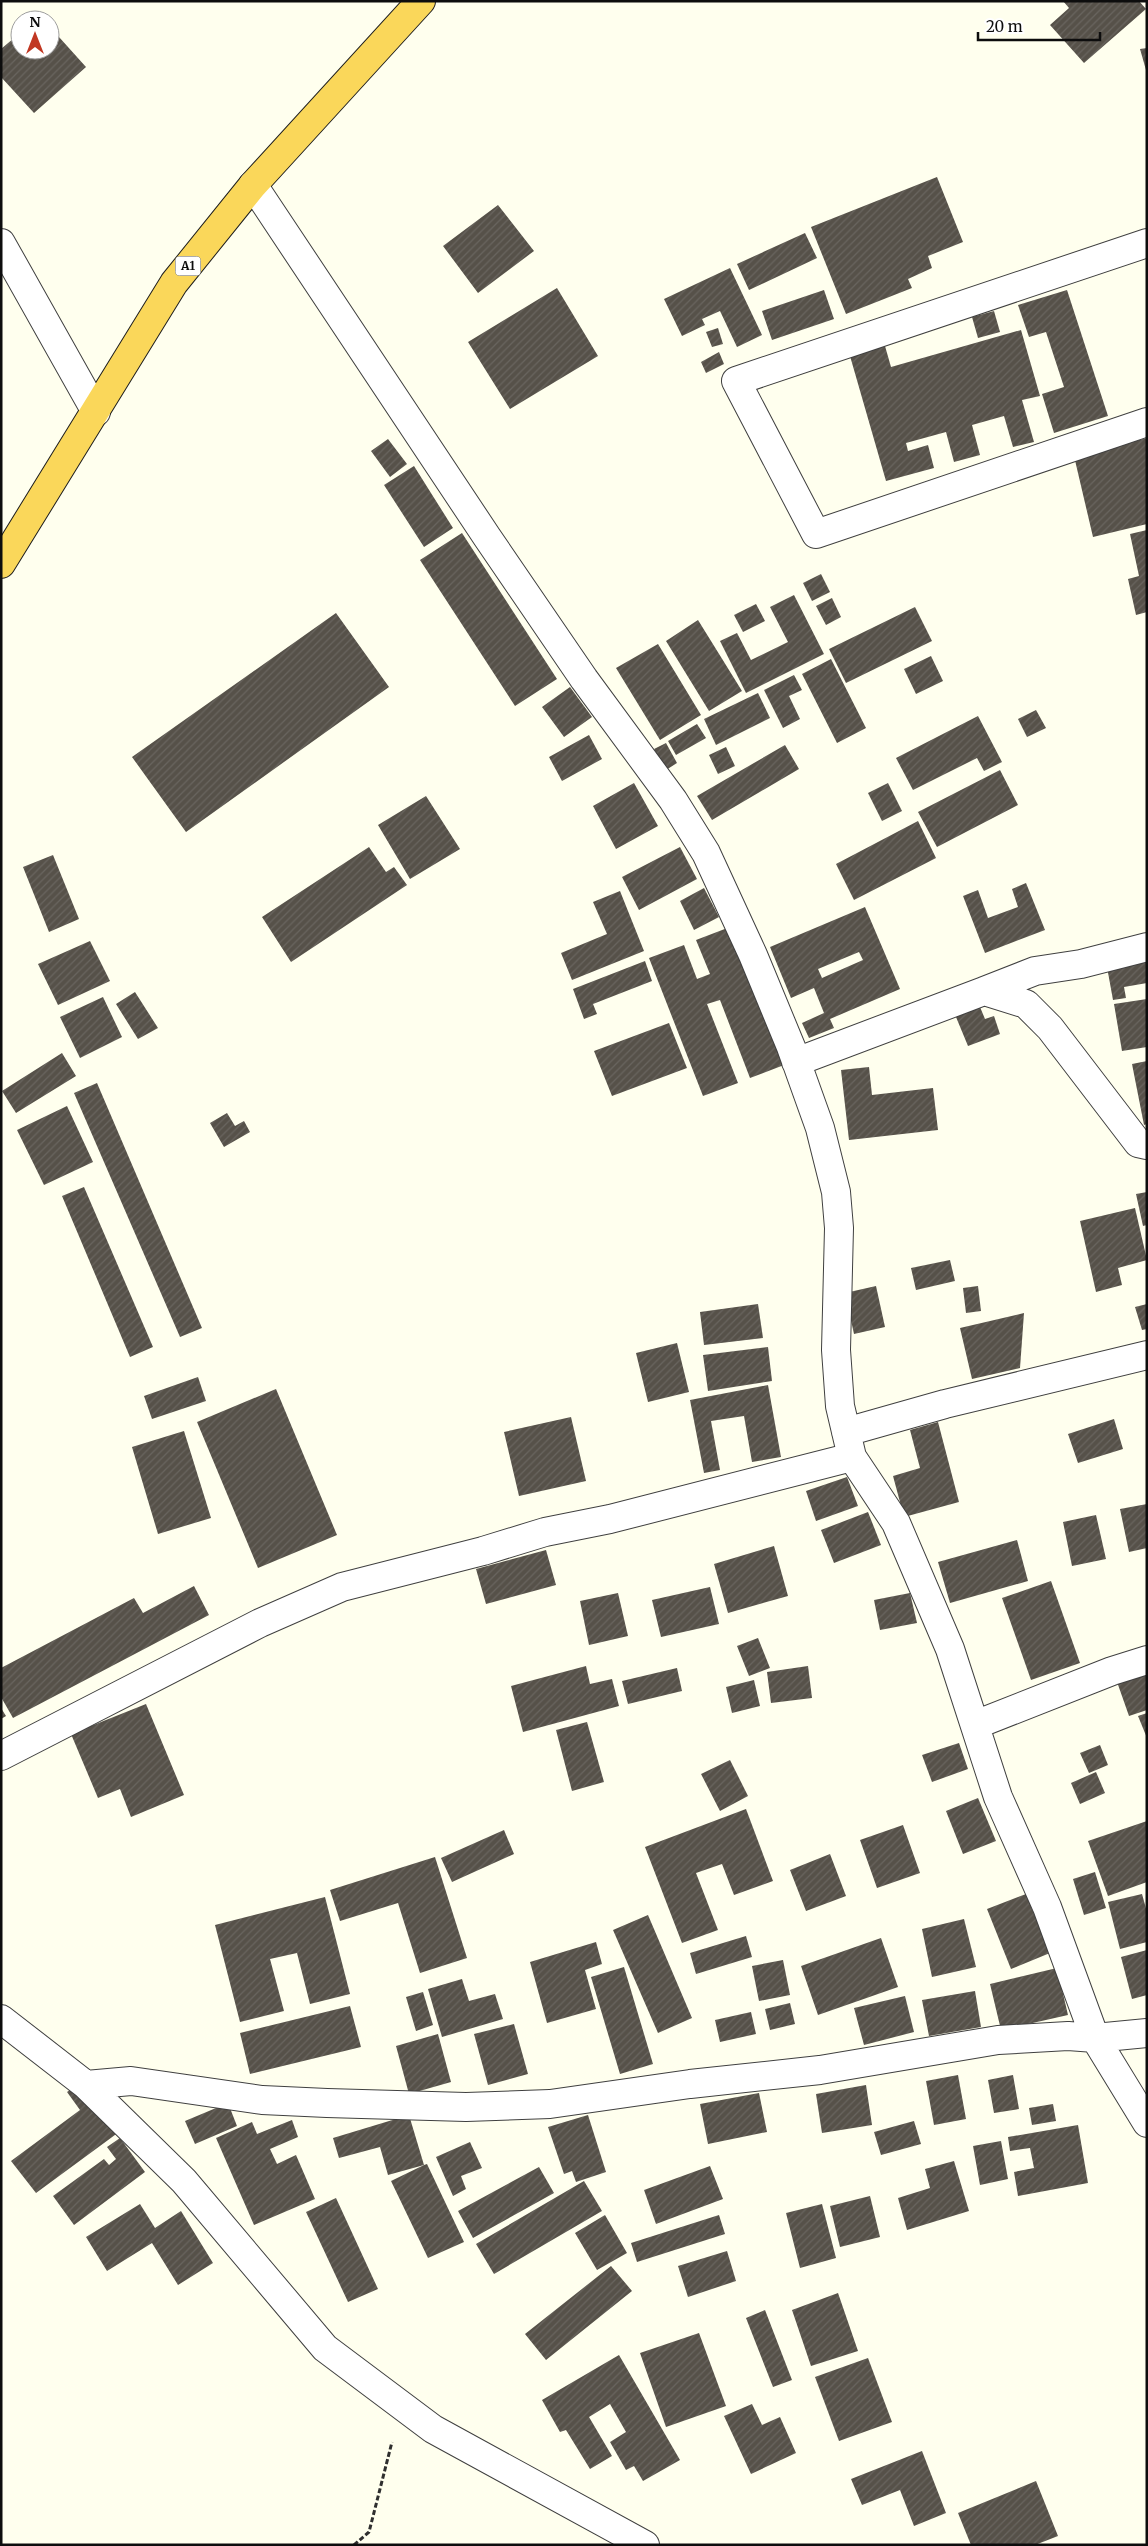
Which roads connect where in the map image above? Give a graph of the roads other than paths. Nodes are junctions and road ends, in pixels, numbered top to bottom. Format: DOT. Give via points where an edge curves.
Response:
graph roads {
  1 [pos="421,1"];
  2 [pos="253,186"];
  3 [pos="1,243"];
  4 [pos="1147,243"];
  5 [pos="96,412"];
  6 [pos="1147,422"];
  7 [pos="1,564"];
  8 [pos="1147,947"];
  9 [pos="984,991"];
  10 [pos="796,1062"];
  11 [pos="1147,1145"];
  12 [pos="1147,1355"];
  13 [pos="849,1445"];
  14 [pos="1147,1660"];
  15 [pos="975,1725"];
  16 [pos="1,1756"];
  17 [pos="1,2019"];
  18 [pos="1147,2033"];
  19 [pos="1095,2038"];
  20 [pos="86,2085"];
  21 [pos="1147,2123"];
  22 [pos="645,2545"];
  1 -- 2 [label="highway, A1"];
  2 -- 5 [label="highway, A1" via="174,283"];
  2 -- 10 [label="street" via="584,679 673,800 706,854 753,955"];
  3 -- 5 [label="street"];
  4 -- 6 [label="street" via="736,381 816,534"];
  5 -- 7 [label="highway, A1"];
  8 -- 9 [label="street" via="1081,964 1035,971"];
  9 -- 10 [label="street"];
  9 -- 11 [label="street" via="1026,1004 1050,1028 1138,1143"];
  10 -- 13 [label="street" via="820,1128 836,1192 839,1228 836,1350 840,1406"];
  12 -- 13 [label="street" via="945,1404"];
  13 -- 15 [label="street" via="896,1524 950,1649"];
  13 -- 16 [label="street" via="610,1519 545,1532 342,1587 260,1623"];
  14 -- 15 [label="street"];
  15 -- 19 [label="street" via="998,1797 1047,1907"];
  17 -- 20 [label="street"];
  18 -- 19 [label="street"];
  19 -- 20 [label="street" via="1068,2036 998,2040 820,2070 550,2104 466,2107 327,2103 262,2100 131,2081"];
  19 -- 21 [label="street"];
  20 -- 22 [label="street" via="184,2181 325,2348 433,2429"];
}
